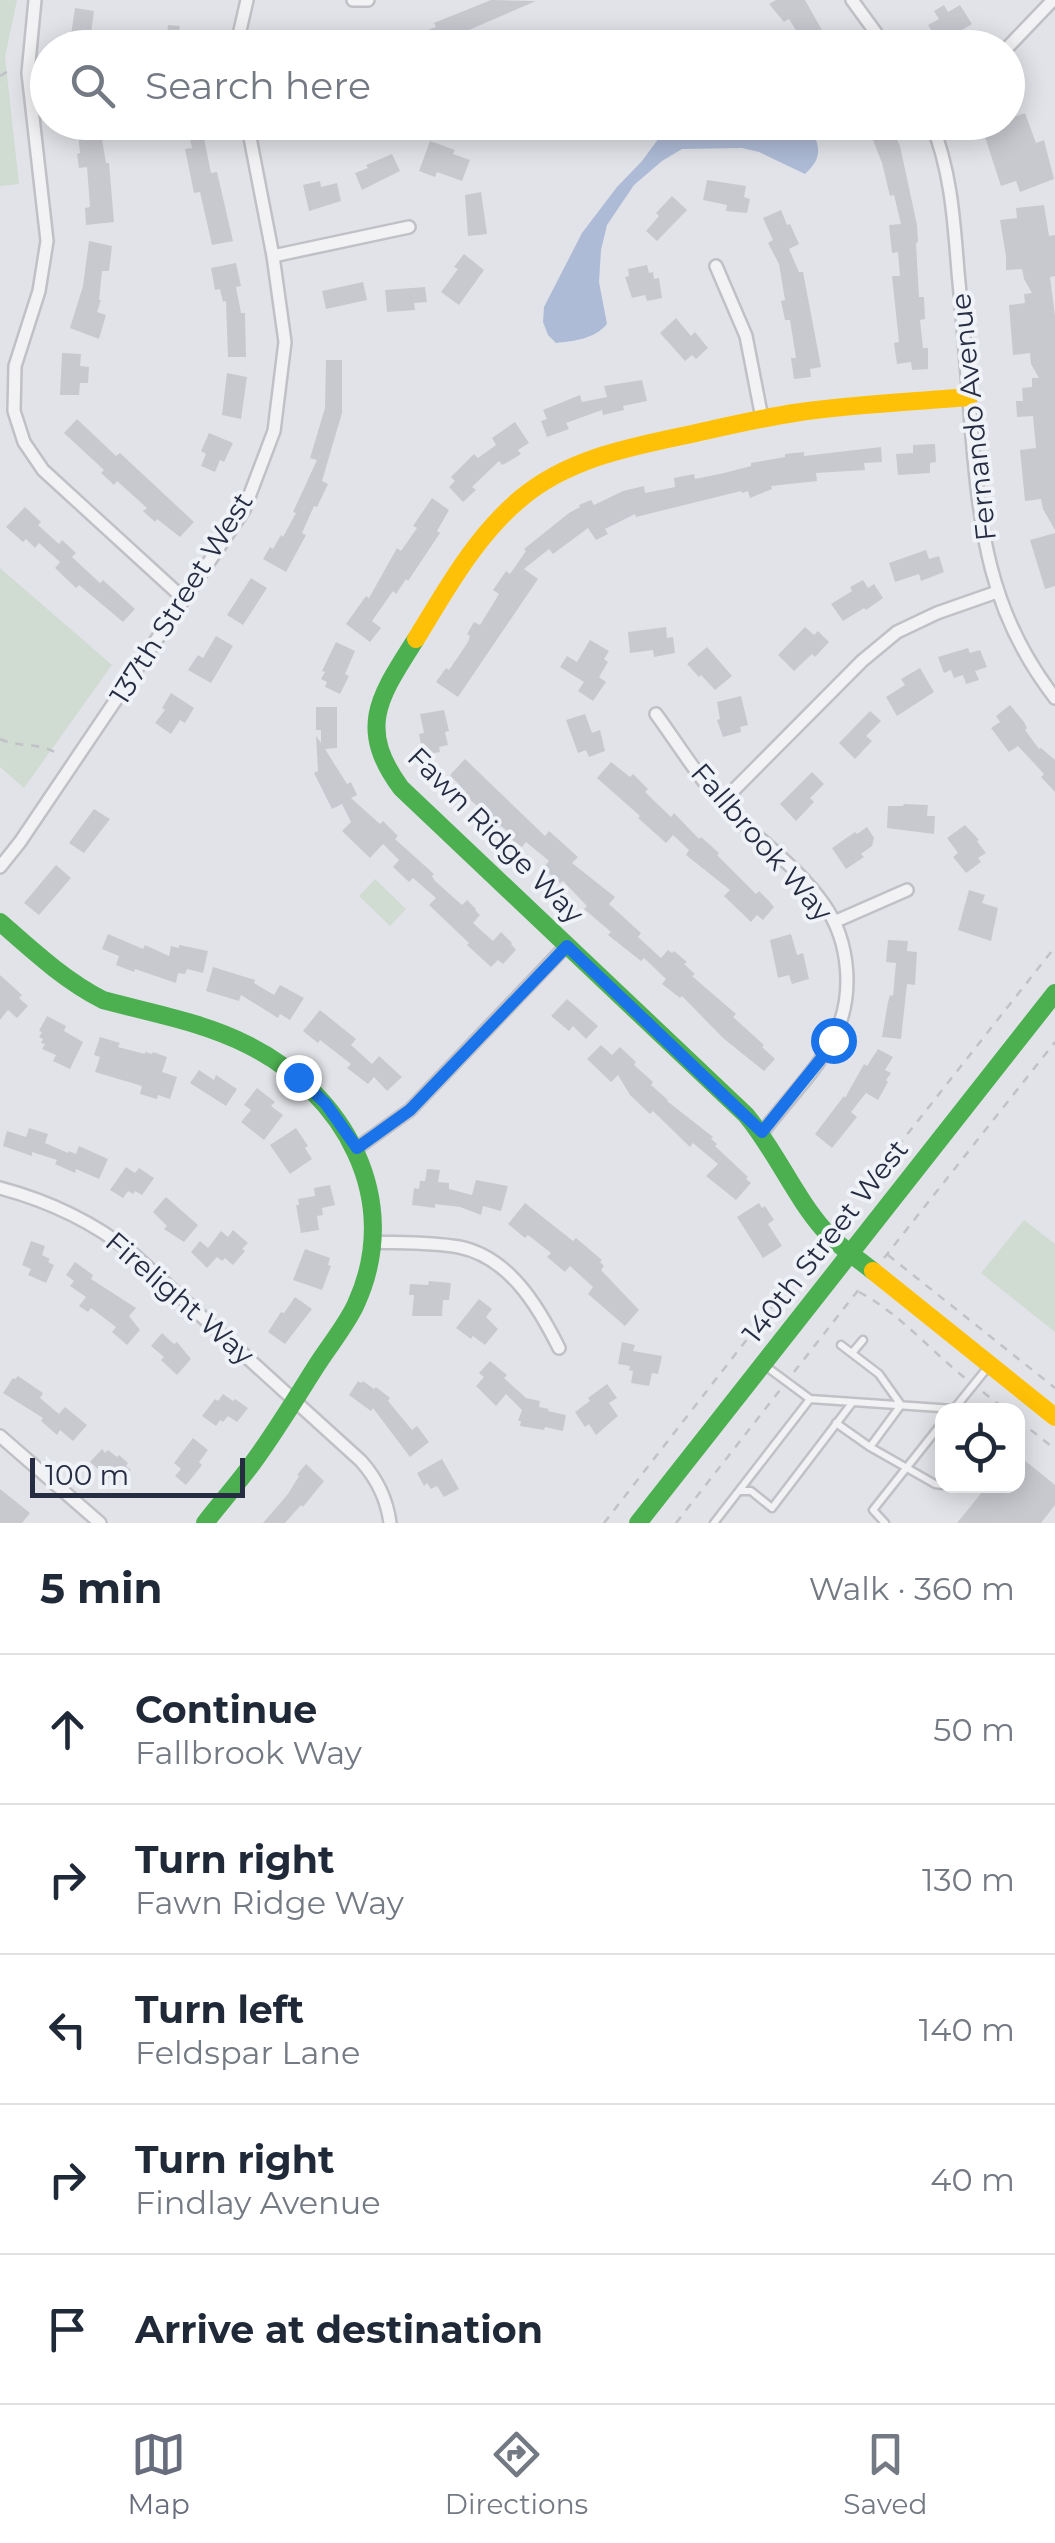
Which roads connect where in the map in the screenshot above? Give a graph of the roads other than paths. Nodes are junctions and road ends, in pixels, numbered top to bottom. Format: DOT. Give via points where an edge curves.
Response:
graph roads {
  1 [pos="35,0"];
  2 [pos="246,0"];
  3 [pos="353,0"];
  4 [pos="368,0"];
  5 [pos="852,0"];
  6 [pos="1054,0"];
  7 [pos="32,30"];
  8 [pos="240,30"];
  9 [pos="874,30"];
  10 [pos="1025,30"];
  11 [pos="30,52"];
  12 [pos="30,91"];
  13 [pos="36,140"];
  14 [pos="251,140"];
  15 [pos="936,140"];
  16 [pos="409,227"];
  17 [pos="274,256"];
  18 [pos="716,266"];
  19 [pos="969,398"];
  20 [pos="762,418"];
  21 [pos="997,592"];
  22 [pos="184,600"];
  23 [pos="1055,698"];
  24 [pos="656,714"];
  25 [pos="722,803"];
  26 [pos="0,867"];
  27 [pos="906,890"];
  28 [pos="0,922"];
  29 [pos="834,922"];
  30 [pos="567,946"];
  31 [pos="1055,993"];
  32 [pos="762,1132"];
  33 [pos="357,1148"];
  34 [pos="0,1188"];
  35 [pos="374,1242"];
  36 [pos="850,1252"];
  37 [pos="863,1340"];
  38 [pos="842,1345"];
  39 [pos="559,1348"];
  40 [pos="852,1353"];
  41 [pos="763,1365"];
  42 [pos="990,1365"];
  43 [pos="810,1399"];
  44 [pos="296,1400"];
  45 [pos="852,1402"];
  46 [pos="960,1403"];
  47 [pos="901,1405"];
  48 [pos="935,1408"];
  49 [pos="1055,1417"];
  50 [pos="836,1423"];
  51 [pos="935,1433"];
  52 [pos="0,1436"];
  53 [pos="870,1447"];
  54 [pos="908,1467"];
  55 [pos="935,1484"];
  56 [pos="739,1491"];
  57 [pos="100,1523"];
  58 [pos="205,1523"];
  59 [pos="390,1523"];
  60 [pos="638,1523"];
  61 [pos="714,1523"];
  62 [pos="885,1523"];
  1 -- 7 [label="street"];
  2 -- 8 [label="street"];
  3 -- 4 [label="street"];
  5 -- 9 [label="street"];
  6 -- 10 [label="street"];
  11 -- 12 [label="street"];
  13 -- 22 [label="street" via="47,241 15,366 14,411 24,442 43,470"];
  14 -- 17 [label="street, 137th Street West"];
  15 -- 19 [label="street, Fernando Avenue" via="950,186"];
  16 -- 17 [label="street"];
  17 -- 22 [label="street, 137th Street West" via="285,342 274,432 244,510"];
  18 -- 20 [label="street" via="746,336"];
  19 -- 20 [label="street, Fawn Ridge Way"];
  19 -- 21 [label="street, Fernando Avenue" via="980,523"];
  20 -- 30 [label="street, Fawn Ridge Way" via="603,454 537,485 484,535 382,692 376,736 391,776"];
  21 -- 23 [label="street, Fernando Avenue" via="1019,643"];
  21 -- 25 [label="street" via="896,632"];
  22 -- 26 [label="street, 137th Street West"];
  24 -- 25 [label="street, Fallbrook Way"];
  25 -- 29 [label="street, Fallbrook Way" via="807,884"];
  27 -- 29 [label="street"];
  28 -- 33 [label="street" via="89,994 227,1035 269,1056 326,1104"];
  29 -- 32 [label="street, Fallbrook Way" via="847,968 842,1016 820,1060"];
  30 -- 32 [label="street, Fawn Ridge Way"];
  30 -- 33 [label="street" via="410,1110"];
  31 -- 36 [label="street, 140th Street West"];
  32 -- 36 [label="street, Fawn Ridge Way" via="821,1226"];
  33 -- 35 [label="street" via="372,1200"];
  34 -- 44 [label="street, Firelight Way" via="52,1204 120,1244"];
  35 -- 39 [label="street" via="462,1248 493,1261 542,1312"];
  35 -- 44 [label="street" via="356,1305"];
  36 -- 41 [label="street, 140th Street West"];
  36 -- 42 [label="street, Fawn Ridge Way"];
  37 -- 40 [label="lane"];
  38 -- 40 [label="lane"];
  40 -- 47 [label="lane" via="879,1374"];
  41 -- 43 [label="lane"];
  41 -- 60 [label="street, 140th Street West"];
  42 -- 46 [label="lane"];
  42 -- 49 [label="street, Fawn Ridge Way"];
  43 -- 45 [label="lane"];
  43 -- 56 [label="lane"];
  44 -- 58 [label="street"];
  44 -- 59 [label="street, Firelight Way" via="368,1468"];
  45 -- 47 [label="lane"];
  45 -- 50 [label="lane"];
  47 -- 48 [label="lane"];
  47 -- 53 [label="lane"];
  50 -- 53 [label="lane"];
  50 -- 56 [label="lane" via="772,1508 751,1491"];
  51 -- 54 [label="lane"];
  52 -- 57 [label="street"];
  53 -- 54 [label="lane"];
  54 -- 55 [label="lane"];
  54 -- 62 [label="lane" via="873,1510"];
  56 -- 61 [label="lane"];
}
